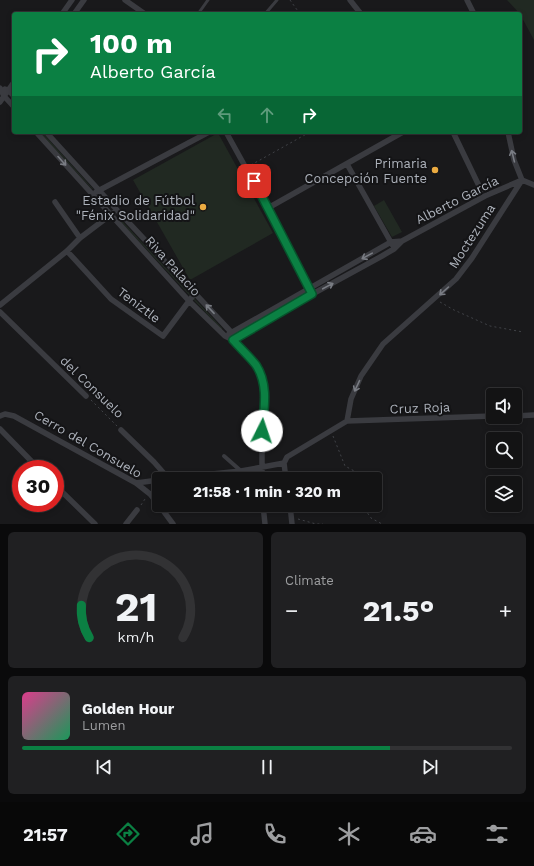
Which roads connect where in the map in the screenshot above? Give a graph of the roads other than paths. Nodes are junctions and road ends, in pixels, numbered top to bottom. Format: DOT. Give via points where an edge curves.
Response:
graph roads {
  1 [pos="72,0"];
  2 [pos="84,0"];
  3 [pos="125,0"];
  4 [pos="208,0"];
  5 [pos="277,0"];
  6 [pos="350,0"];
  7 [pos="467,0"];
  8 [pos="63,12"];
  9 [pos="76,12"];
  10 [pos="142,12"];
  11 [pos="199,12"];
  12 [pos="268,12"];
  13 [pos="359,12"];
  14 [pos="473,12"];
  15 [pos="0,87"];
  16 [pos="12,93"];
  17 [pos="4,96"];
  18 [pos="8,101"];
  19 [pos="0,102"];
  20 [pos="12,105"];
  21 [pos="38,134"];
  22 [pos="48,134"];
  23 [pos="205,134"];
  24 [pos="227,134"];
  25 [pos="400,134"];
  26 [pos="454,134"];
  27 [pos="508,134"];
  28 [pos="347,164"];
  29 [pos="522,180"];
  30 [pos="534,185"];
  31 [pos="99,190"];
  32 [pos="481,190"];
  33 [pos="92,194"];
  34 [pos="55,202"];
  35 [pos="268,208"];
  36 [pos="117,210"];
  37 [pos="111,214"];
  38 [pos="80,238"];
  39 [pos="402,241"];
  40 [pos="391,242"];
  41 [pos="394,249"];
  42 [pos="67,251"];
  43 [pos="309,288"];
  44 [pos="195,293"];
  45 [pos="312,294"];
  46 [pos="189,301"];
  47 [pos="0,305"];
  48 [pos="0,312"];
  49 [pos="232,332"];
  50 [pos="225,336"];
  51 [pos="233,340"];
  52 [pos="86,396"];
  53 [pos="534,415"];
  54 [pos="0,416"];
  55 [pos="486,416"];
  56 [pos="522,416"];
  57 [pos="347,421"];
  58 [pos="0,429"];
  59 [pos="121,430"];
  60 [pos="224,456"];
  61 [pos="31,460"];
  62 [pos="284,463"];
  63 [pos="261,468"];
  64 [pos="241,471"];
  65 [pos="160,472"];
  66 [pos="232,472"];
  67 [pos="261,472"];
  68 [pos="285,472"];
  69 [pos="152,481"];
  70 [pos="136,483"];
  71 [pos="64,494"];
  72 [pos="152,496"];
  73 [pos="137,510"];
  74 [pos="164,512"];
  75 [pos="264,512"];
  76 [pos="95,524"];
  77 [pos="126,524"];
  78 [pos="173,524"];
  79 [pos="265,524"];
  1 -- 8 [label="street"];
  2 -- 9 [label="street"];
  3 -- 10 [label="street"];
  4 -- 11 [label="lane"];
  5 -- 12 [label="lane"];
  6 -- 13 [label="street"];
  7 -- 14 [label="street"];
  15 -- 16 [label="street"];
  15 -- 17 [label="street"];
  16 -- 17 [label="street"];
  16 -- 18 [label="street"];
  17 -- 18 [label="street"];
  17 -- 19 [label="street"];
  18 -- 20 [label="street"];
  21 -- 33 [label="street, Riva Palacio, one-way"];
  22 -- 31 [label="street, Riva Palacio"];
  23 -- 31 [label="street"];
  24 -- 35 [label="street"];
  25 -- 28 [label="street"];
  26 -- 32 [label="street"];
  29 -- 27 [label="street, one-way" via="514,160"];
  28 -- 35 [label="street"];
  28 -- 40 [label="street"];
  29 -- 30 [label="street"];
  29 -- 39 [label="street, Alberto García" via="484,196"];
  29 -- 57 [label="street, Moctezuma, one-way" via="456,279 383,344 361,376 351,399"];
  31 -- 33 [label="street"];
  31 -- 36 [label="street, Riva Palacio"];
  33 -- 37 [label="street, Riva Palacio"];
  34 -- 38 [label="street"];
  35 -- 43 [label="street"];
  36 -- 37 [label="street"];
  36 -- 44 [label="street, Riva Palacio"];
  37 -- 38 [label="street"];
  37 -- 46 [label="street, Riva Palacio"];
  38 -- 42 [label="street"];
  39 -- 40 [label="street, Alberto García"];
  39 -- 41 [label="street, Alberto García"];
  40 -- 41 [label="street"];
  40 -- 43 [label="street, Alberto García, one-way"];
  45 -- 41 [label="street, Alberto García, one-way"];
  42 -- 46 [label="street, Teniztle" via="111,298 163,336"];
  42 -- 47 [label="street"];
  43 -- 45 [label="street"];
  43 -- 49 [label="street, Alberto García"];
  44 -- 46 [label="street, Teniztle"];
  49 -- 44 [label="street, Riva Palacio, one-way"];
  45 -- 51 [label="street, Alberto García"];
  46 -- 50 [label="street, Riva Palacio"];
  48 -- 52 [label="street, del Consuelo"];
  49 -- 50 [label="street, Alberto García"];
  49 -- 51 [label="street"];
  50 -- 51 [label="street, Riva Palacio"];
  51 -- 63 [label="street, Riva Palacio" via="256,365 265,390"];
  53 -- 56 [label="street"];
  54 -- 70 [label="street, Cerro del Consuelo" via="14,416"];
  55 -- 57 [label="street, Cruz Roja"];
  57 -- 62 [label="street" via="287,457"];
  58 -- 61 [label="street"];
  59 -- 65 [label="street, del Consuelo" via="154,462"];
  60 -- 64 [label="street"];
  62 -- 63 [label="street"];
  62 -- 68 [label="street"];
  63 -- 64 [label="street"];
  63 -- 67 [label="street, Riva Palacio"];
  64 -- 66 [label="street"];
  69 -- 70 [label="street"];
  70 -- 72 [label="street, Cerro del Consuelo"];
  71 -- 76 [label="street"];
  73 -- 77 [label="street"];
  74 -- 78 [label="street, Cerro del Consuelo"];
  75 -- 79 [label="street"];
}
